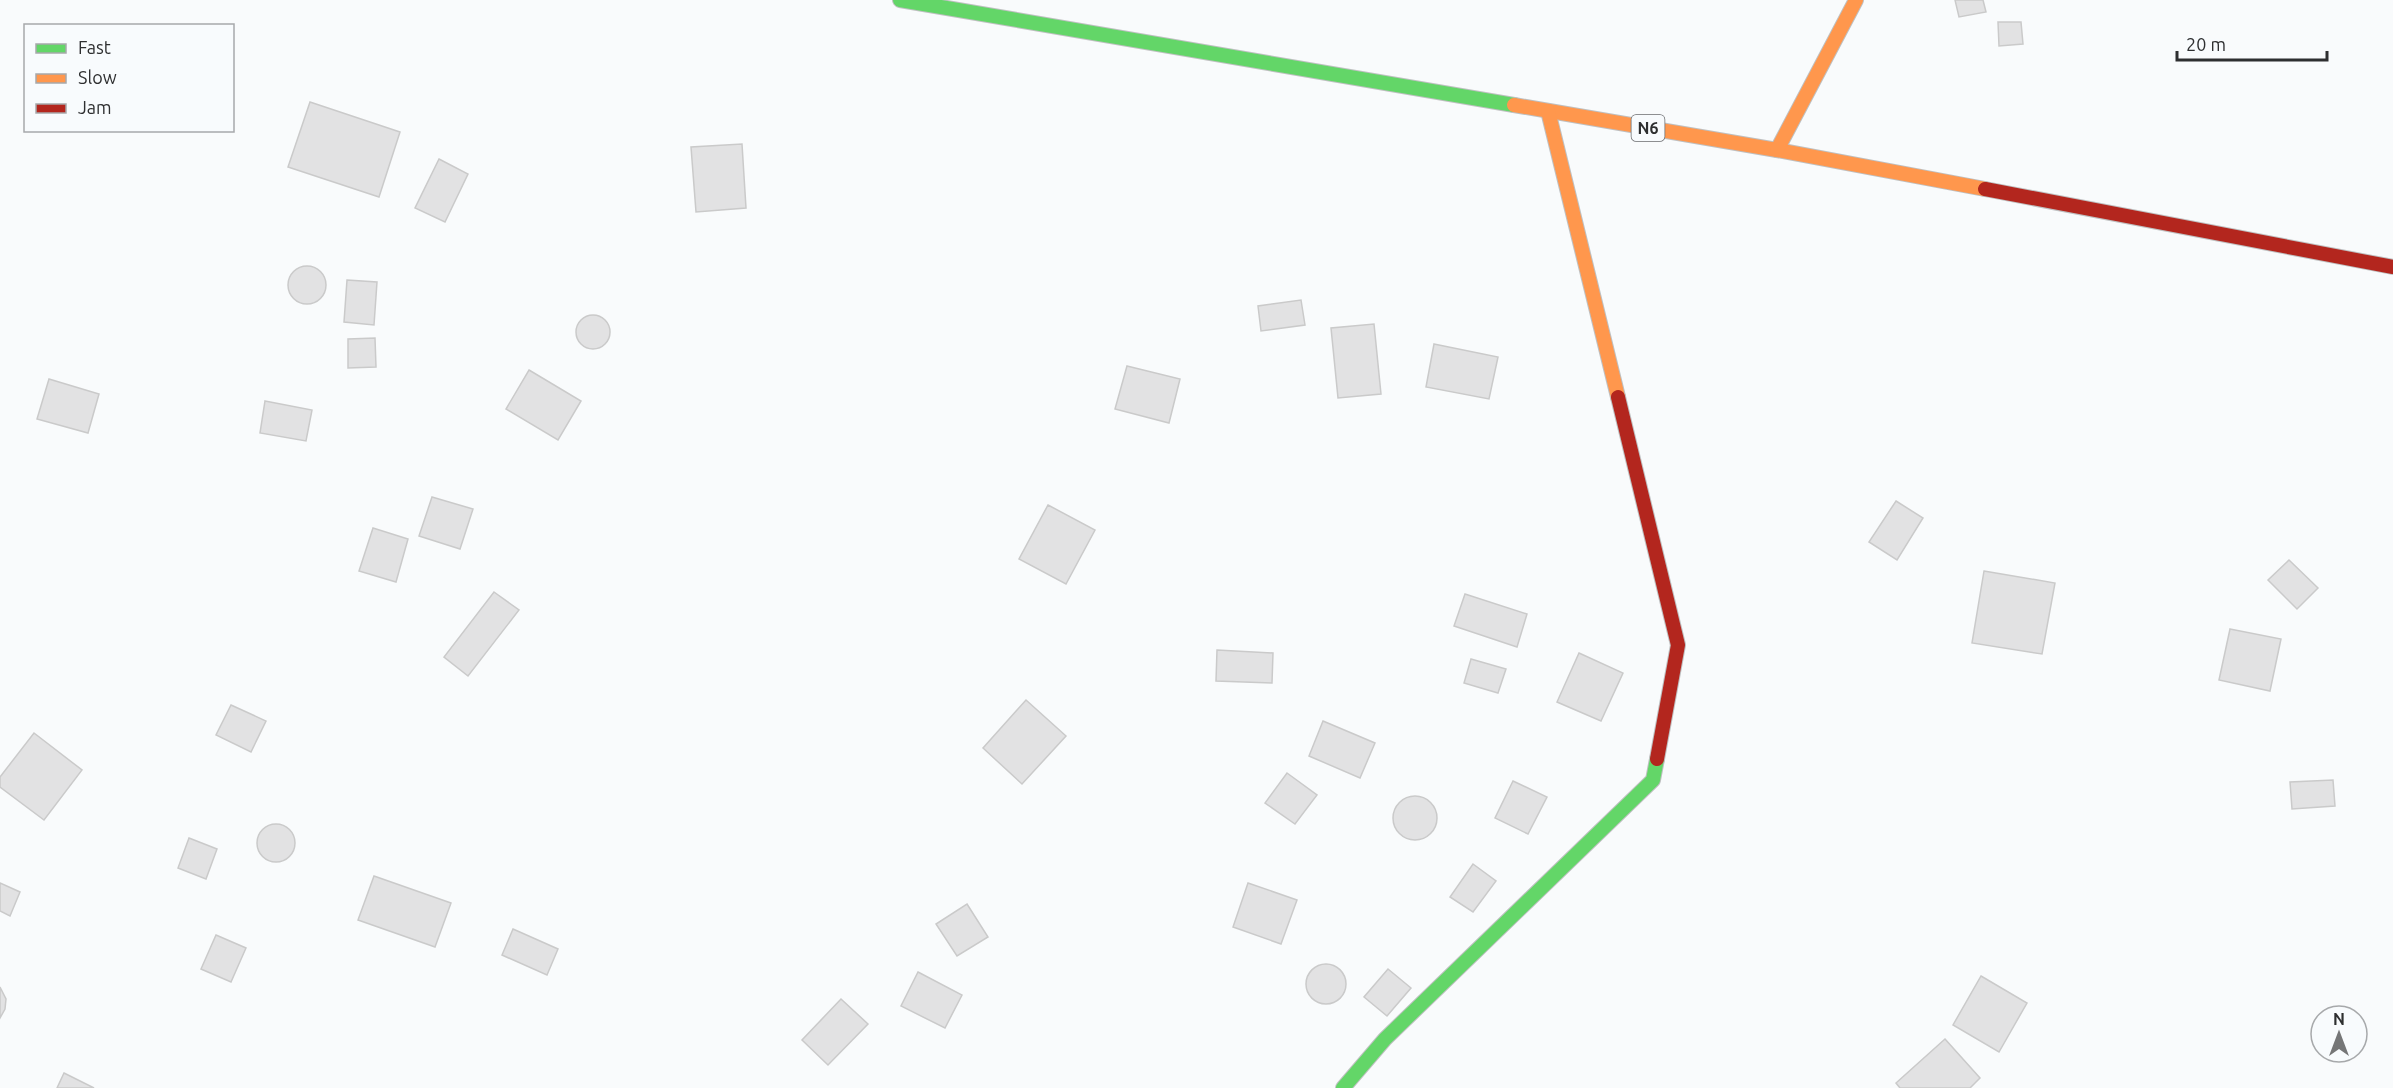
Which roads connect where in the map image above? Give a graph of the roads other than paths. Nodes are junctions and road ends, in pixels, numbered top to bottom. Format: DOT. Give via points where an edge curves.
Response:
graph roads {
  1 [pos="900,0"];
  2 [pos="1856,0"];
  3 [pos="1548,111"];
  4 [pos="1777,150"];
  5 [pos="2393,267"];
  6 [pos="1343,1088"];
  1 -- 3 [label="main road, N6"];
  2 -- 4 [label="main road"];
  3 -- 4 [label="main road, N6"];
  3 -- 6 [label="main road" via="1678,645 1653,780 1385,1040"];
  4 -- 5 [label="main road, N6"];
}
